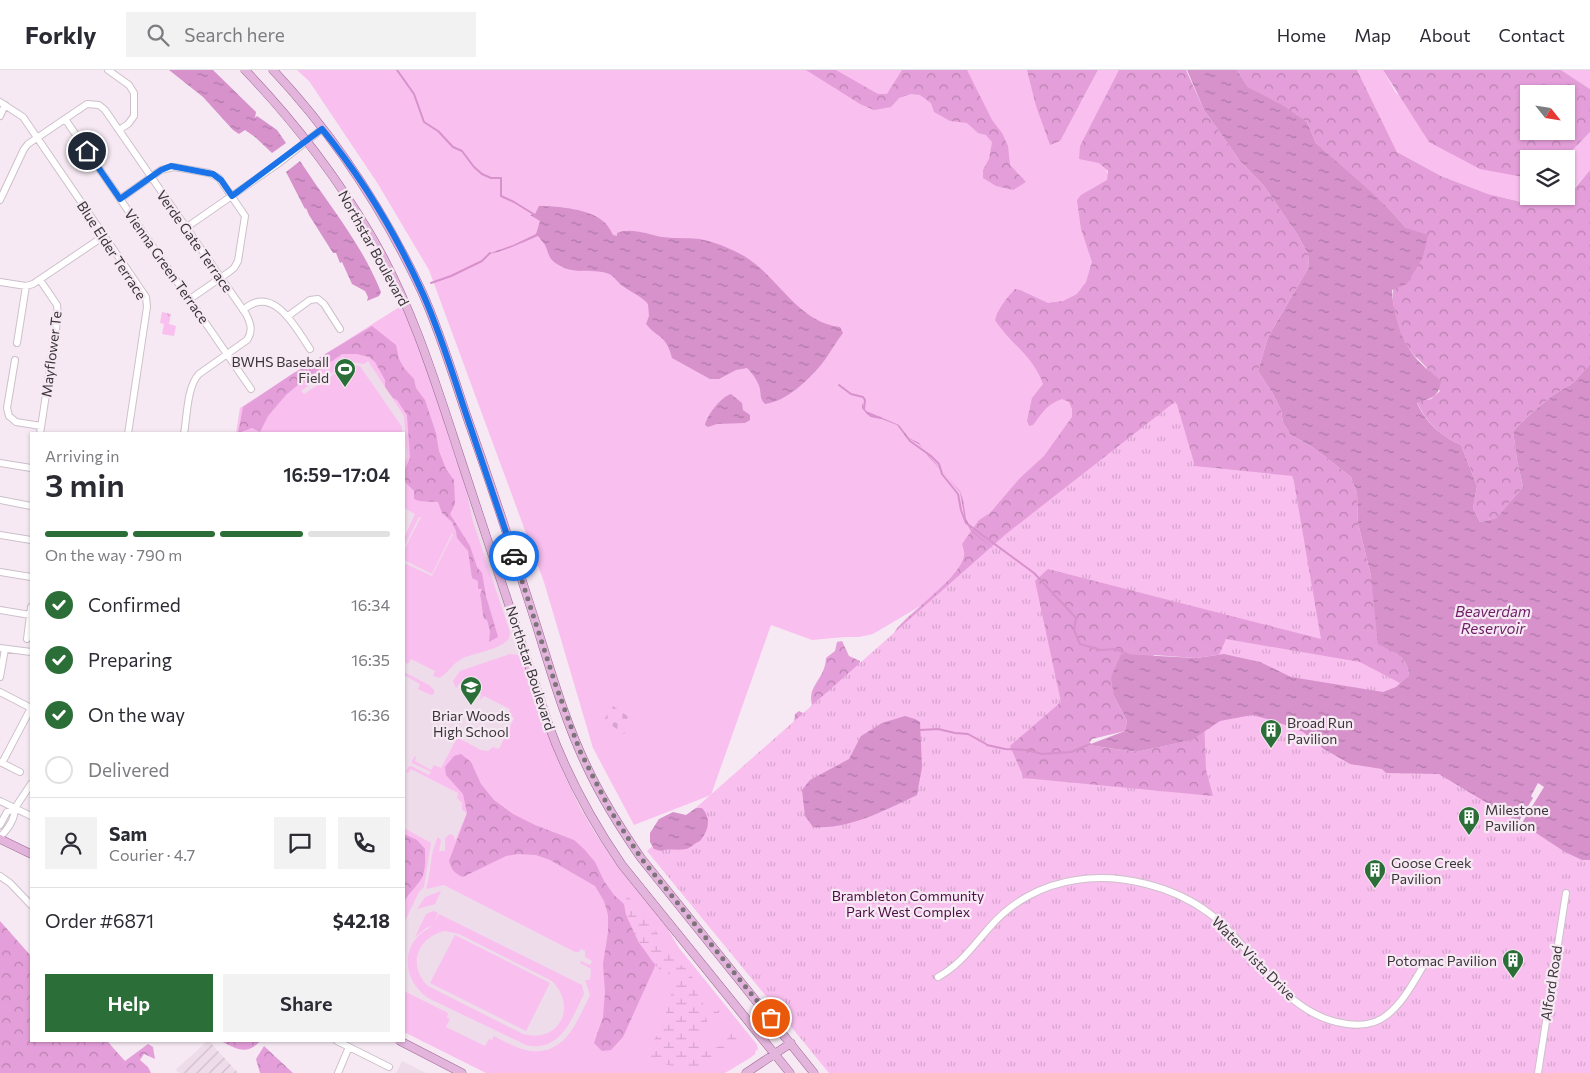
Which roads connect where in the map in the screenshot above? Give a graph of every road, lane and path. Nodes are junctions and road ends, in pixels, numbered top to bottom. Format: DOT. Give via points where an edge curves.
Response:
graph roads {
  1 [pos="108,70"];
  2 [pos="245,70"];
  3 [pos="272,70"];
  4 [pos="3,104"];
  5 [pos="0,116"];
  6 [pos="65,119"];
  7 [pos="322,129"];
  8 [pos="119,130"];
  9 [pos="37,138"];
  10 [pos="307,142"];
  11 [pos="151,177"];
  12 [pos="232,196"];
  13 [pos="120,199"];
  14 [pos="0,200"];
  15 [pos="187,227"];
  16 [pos="104,236"];
  17 [pos="220,278"];
  18 [pos="40,280"];
  19 [pos="0,282"];
  20 [pos="26,286"];
  21 [pos="190,299"];
  22 [pos="243,310"];
  23 [pos="288,316"];
  24 [pos="340,329"];
  25 [pos="17,343"];
  26 [pos="310,349"];
  27 [pos="227,355"];
  28 [pos="15,360"];
  29 [pos="251,389"];
  30 [pos="41,426"];
  31 [pos="40,432"];
  32 [pos="128,432"];
  33 [pos="184,432"];
  34 [pos="0,463"];
  35 [pos="30,468"];
  36 [pos="0,500"];
  37 [pos="30,506"];
  38 [pos="0,535"];
  39 [pos="30,540"];
  40 [pos="0,572"];
  41 [pos="30,577"];
  42 [pos="0,610"];
  43 [pos="30,611"];
  44 [pos="30,618"];
  45 [pos="27,639"];
  46 [pos="3,648"];
  47 [pos="30,652"];
  48 [pos="0,678"];
  49 [pos="0,692"];
  50 [pos="30,707"];
  51 [pos="30,710"];
  52 [pos="1,763"];
  53 [pos="20,772"];
  54 [pos="30,786"];
  55 [pos="0,801"];
  56 [pos="15,808"];
  57 [pos="30,816"];
  58 [pos="0,825"];
  59 [pos="0,838"];
  60 [pos="30,853"];
  61 [pos="0,876"];
  62 [pos="1566,893"];
  63 [pos="30,904"];
  64 [pos="1427,960"];
  65 [pos="938,977"];
  66 [pos="339,1042"];
  67 [pos="402,1042"];
  68 [pos="791,1043"];
  69 [pos="349,1047"];
  70 [pos="775,1054"];
  71 [pos="389,1067"];
  72 [pos="338,1073"];
  73 [pos="462,1073"];
  74 [pos="746,1073"];
  75 [pos="790,1073"];
  76 [pos="814,1073"];
  77 [pos="1538,1073"];
  1 -- 8 [label="street" via="129,85 134,94 134,116"];
  2 -- 10 [label="main road, Northstar Boulevard"];
  3 -- 7 [label="main road, Northstar Boulevard"];
  4 -- 5 [label="street"];
  4 -- 9 [label="street, Blue Elder Terrace" via="23,117"];
  6 -- 8 [label="street, Verde Gate Terrace" via="87,104 94,104 105,110"];
  6 -- 9 [label="street, Verde Gate Terrace"];
  6 -- 13 [label="street, Vienna Green Terrace"];
  7 -- 10 [label="street"];
  7 -- 68 [label="main road, Northstar Boulevard" via="383,218 435,324 556,686 587,768 641,858"];
  8 -- 11 [label="street, Verde Gate Terrace"];
  9 -- 14 [label="street, Verde Gate Terrace" via="26,146"];
  9 -- 16 [label="street, Blue Elder Terrace"];
  10 -- 12 [label="street"];
  10 -- 70 [label="main road, Northstar Boulevard" via="340,185 369,232 414,323 549,726 577,792 622,866"];
  11 -- 12 [label="street" via="171,166 209,173 219,178"];
  11 -- 13 [label="street"];
  11 -- 15 [label="street, Verde Gate Terrace"];
  12 -- 15 [label="street"];
  12 -- 17 [label="street" via="245,219 237,264"];
  13 -- 21 [label="street, Vienna Green Terrace"];
  15 -- 17 [label="street, Verde Gate Terrace"];
  16 -- 18 [label="street"];
  16 -- 32 [label="street, Blue Elder Terrace" via="147,302"];
  17 -- 21 [label="street"];
  17 -- 22 [label="street, Verde Gate Terrace"];
  18 -- 20 [label="street"];
  18 -- 30 [label="street, Mayflower Te" via="58,310"];
  19 -- 20 [label="street"];
  20 -- 25 [label="street"];
  21 -- 27 [label="street, Vienna Green Terrace"];
  22 -- 23 [label="street" via="257,302 267,303"];
  22 -- 27 [label="street, Verde Gate Terrace" via="250,322 250,335"];
  23 -- 24 [label="street" via="316,299 322,302"];
  23 -- 26 [label="street"];
  27 -- 29 [label="street, Vienna Green Terrace"];
  27 -- 33 [label="street, Verde Gate Terrace" via="194,380"];
  28 -- 30 [label="street" via="7,408 9,416 16,422"];
  30 -- 31 [label="street, Mayflower Te"];
  34 -- 35 [label="street"];
  36 -- 37 [label="street"];
  38 -- 39 [label="street"];
  40 -- 41 [label="street"];
  42 -- 43 [label="street"];
  44 -- 45 [label="street"];
  46 -- 47 [label="street"];
  46 -- 48 [label="street"];
  49 -- 50 [label="street"];
  51 -- 52 [label="street"];
  52 -- 53 [label="street"];
  54 -- 56 [label="street"];
  55 -- 56 [label="street"];
  56 -- 57 [label="street"];
  56 -- 58 [label="street" via="8,812"];
  56 -- 59 [label="street" via="8,829"];
  59 -- 60 [label="main road"];
  61 -- 63 [label="street"];
  62 -- 77 [label="street, Alford Road"];
  64 -- 65 [label="street, Water Vista Drive" via="1386,1016 1355,1025 1335,1022 1316,1015 1290,997 1234,936 1194,904 1160,888 1094,878 1049,886 1013,905 960,962"];
  66 -- 69 [label="street"];
  67 -- 73 [label="main road"];
  68 -- 70 [label="main road"];
  68 -- 76 [label="main road, Northstar Boulevard"];
  69 -- 71 [label="street"];
  69 -- 72 [label="street"];
  70 -- 74 [label="main road"];
  70 -- 75 [label="main road, Northstar Boulevard"];
}
